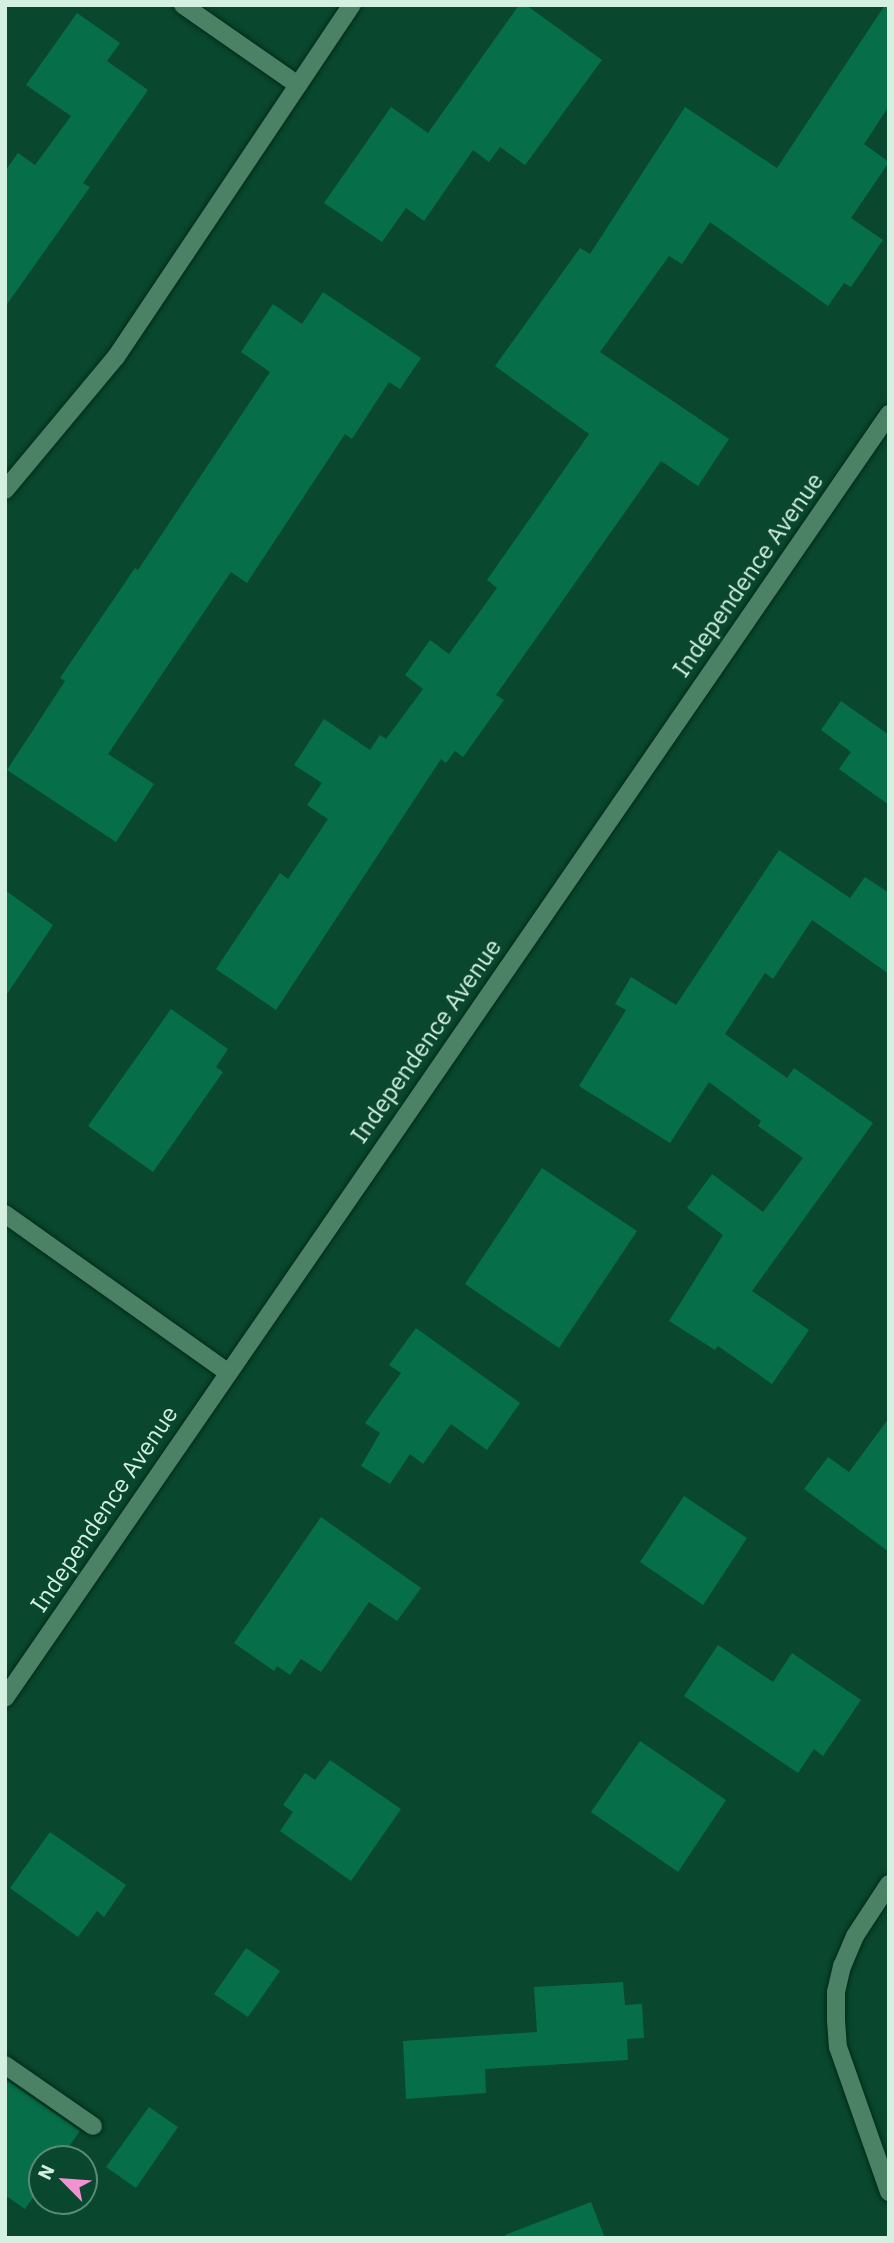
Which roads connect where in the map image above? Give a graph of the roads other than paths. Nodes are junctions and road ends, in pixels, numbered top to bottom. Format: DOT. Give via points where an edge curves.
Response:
graph roads {
  1 [pos="183,5"];
  2 [pos="352,5"];
  3 [pos="298,85"];
  4 [pos="889,414"];
  5 [pos="5,490"];
  6 [pos="5,1213"];
  7 [pos="227,1372"];
  8 [pos="5,1698"];
  9 [pos="889,1884"];
  10 [pos="5,2065"];
  11 [pos="93,2126"];
  12 [pos="889,2192"];
  1 -- 3 [label="street"];
  2 -- 3 [label="street"];
  3 -- 5 [label="street" via="116,357"];
  4 -- 7 [label="street, Independence Avenue"];
  6 -- 7 [label="street"];
  7 -- 8 [label="street, Independence Avenue"];
  9 -- 12 [label="street" via="855,1936 836,1992 838,2047"];
  10 -- 11 [label="street"];
}
